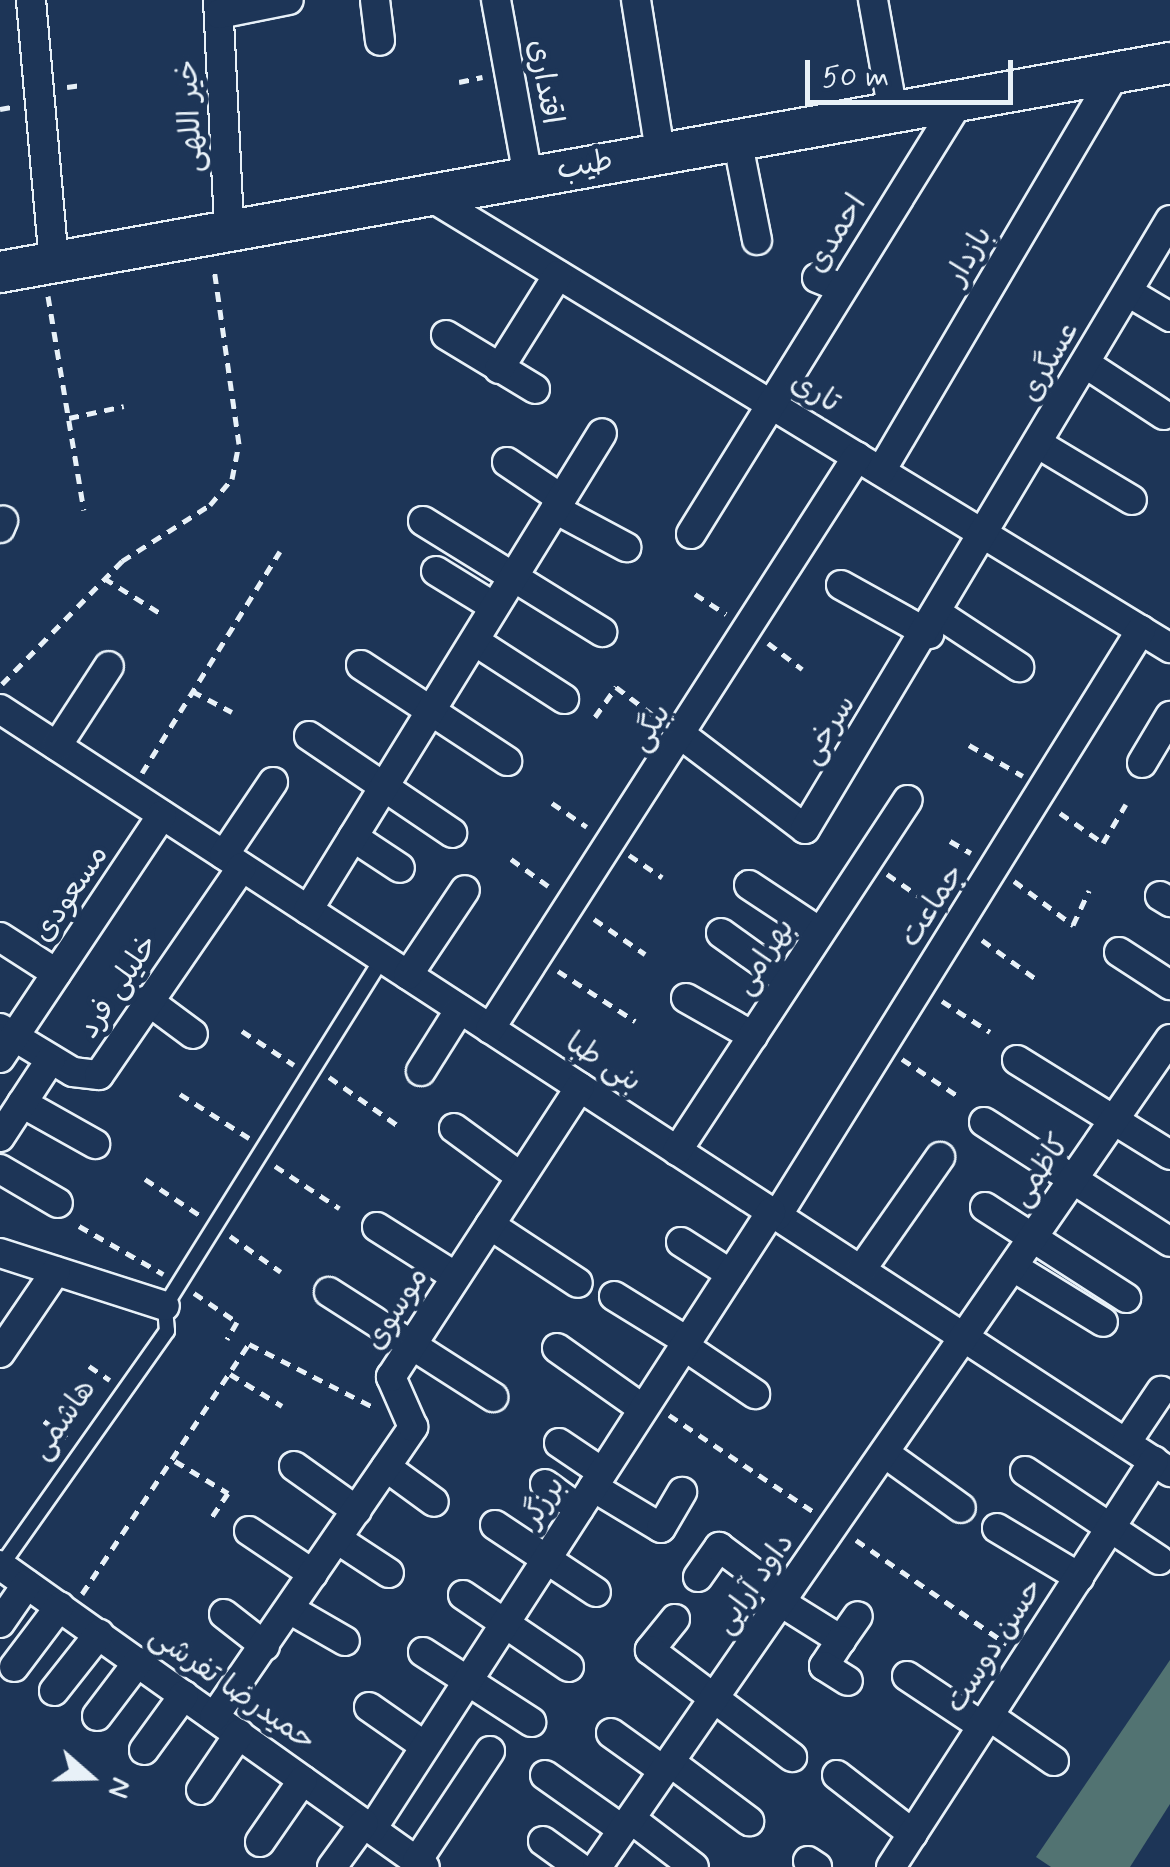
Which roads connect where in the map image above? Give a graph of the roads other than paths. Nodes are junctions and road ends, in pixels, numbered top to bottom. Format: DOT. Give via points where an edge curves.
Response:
graph roads {
  1 [pos="31,0"];
  2 [pos="284,0"];
  3 [pos="375,0"];
  4 [pos="496,0"];
  5 [pos="636,0"];
  6 [pos="873,0"];
  7 [pos="218,7"];
  8 [pos="380,42"];
  9 [pos="1170,63"];
  10 [pos="1114,73"];
  11 [pos="960,100"];
  12 [pos="892,112"];
  13 [pos="737,139"];
  14 [pos="660,152"];
  15 [pos="528,176"];
  16 [pos="426,194"];
  17 [pos="1170,220"];
  18 [pos="219,230"];
  19 [pos="758,240"];
  20 [pos="48,264"];
  21 [pos="0,272"];
  22 [pos="558,274"];
  23 [pos="1128,292"];
  24 [pos="1170,317"];
  25 [pos="446,336"];
  26 [pos="1086,364"];
  27 [pos="498,370"];
  28 [pos="536,389"];
  29 [pos="769,403"];
  30 [pos="1164,416"];
  31 [pos="602,434"];
  32 [pos="1040,445"];
  33 [pos="507,462"];
  34 [pos="868,464"];
  35 [pos="1132,500"];
  36 [pos="559,504"];
  37 [pos="423,521"];
  38 [pos="691,534"];
  39 [pos="986,536"];
  40 [pos="626,547"];
  41 [pos="436,571"];
  42 [pos="514,577"];
  43 [pos="841,584"];
  44 [pos="493,606"];
  45 [pos="934,624"];
  46 [pos="1141,630"];
  47 [pos="602,632"];
  48 [pos="476,642"];
  49 [pos="1170,648"];
  50 [pos="360,665"];
  51 [pos="110,666"];
  52 [pos="1018,667"];
  53 [pos="564,699"];
  54 [pos="0,710"];
  55 [pos="432,714"];
  56 [pos="1170,716"];
  57 [pos="308,736"];
  58 [pos="684,738"];
  59 [pos="57,746"];
  60 [pos="507,761"];
  61 [pos="1142,764"];
  62 [pos="273,782"];
  63 [pos="387,786"];
  64 [pos="908,800"];
  65 [pos="162,815"];
  66 [pos="452,833"];
  67 [pos="353,837"];
  68 [pos="233,861"];
  69 [pos="400,868"];
  70 [pos="748,885"];
  71 [pos="465,890"];
  72 [pos="308,910"];
  73 [pos="820,932"];
  74 [pos="721,933"];
  75 [pos="0,936"];
  76 [pos="1119,952"];
  77 [pos="382,958"];
  78 [pos="56,973"];
  79 [pos="408,976"];
  80 [pos="788,981"];
  81 [pos="1170,985"];
  82 [pos="686,998"];
  83 [pos="147,1000"];
  84 [pos="460,1009"];
  85 [pos="490,1029"];
  86 [pos="194,1034"];
  87 [pos="753,1036"];
  88 [pos="1170,1040"];
  89 [pos="5,1041"];
  90 [pos="51,1059"];
  91 [pos="1018,1060"];
  92 [pos="421,1071"];
  93 [pos="580,1087"];
  94 [pos="22,1103"];
  95 [pos="1116,1120"];
  96 [pos="984,1122"];
  97 [pos="454,1128"];
  98 [pos="0,1136"];
  99 [pos="95,1144"];
  100 [pos="677,1151"];
  101 [pos="1170,1155"];
  102 [pos="940,1156"];
  103 [pos="0,1169"];
  104 [pos="522,1177"];
  105 [pos="1072,1182"];
  106 [pos="58,1204"];
  107 [pos="986,1207"];
  108 [pos="774,1214"];
  109 [pos="490,1224"];
  110 [pos="377,1227"];
  111 [pos="1035,1238"];
  112 [pos="680,1242"];
  113 [pos="1170,1242"];
  114 [pos="0,1253"];
  115 [pos="1015,1268"];
  116 [pos="861,1270"];
  117 [pos="56,1271"];
  118 [pos="731,1274"];
  119 [pos="456,1277"];
  120 [pos="578,1283"];
  121 [pos="329,1292"];
  122 [pos="172,1295"];
  123 [pos="614,1296"];
  124 [pos="1126,1298"];
  125 [pos="1103,1322"];
  126 [pos="966,1339"];
  127 [pos="686,1344"];
  128 [pos="412,1345"];
  129 [pos="558,1348"];
  130 [pos="0,1352"];
  131 [pos="1161,1391"];
  132 [pos="755,1394"];
  133 [pos="493,1397"];
  134 [pos="646,1405"];
  135 [pos="559,1442"];
  136 [pos="1126,1443"];
  137 [pos="886,1454"];
  138 [pos="294,1466"];
  139 [pos="1162,1466"];
  140 [pos="386,1467"];
  141 [pos="1025,1470"];
  142 [pos="544,1484"];
  143 [pos="591,1489"];
  144 [pos="682,1492"];
  145 [pos="434,1502"];
  146 [pos="961,1508"];
  147 [pos="356,1510"];
  148 [pos="494,1525"];
  149 [pos="1111,1527"];
  150 [pos="997,1528"];
  151 [pos="249,1532"];
  152 [pos="337,1539"];
  153 [pos="546,1558"];
  154 [pos="1159,1560"];
  155 [pos="1,1566"];
  156 [pos="389,1573"];
  157 [pos="314,1574"];
  158 [pos="698,1576"];
  159 [pos="1078,1577"];
  160 [pos="27,1584"];
  161 [pos="596,1592"];
  162 [pos="463,1595"];
  163 [pos="784,1600"];
  164 [pos="64,1610"];
  165 [pos="292,1610"];
  166 [pos="224,1614"];
  167 [pos="675,1619"];
  168 [pos="0,1623"];
  169 [pos="504,1625"];
  170 [pos="99,1634"];
  171 [pos="345,1641"];
  172 [pos="265,1646"];
  173 [pos="422,1652"];
  174 [pos="138,1662"];
  175 [pos="14,1667"];
  176 [pos="568,1667"];
  177 [pos="907,1676"];
  178 [pos="468,1680"];
  179 [pos="848,1681"];
  180 [pos="54,1691"];
  181 [pos="184,1695"];
  182 [pos="714,1699"];
  183 [pos="369,1707"];
  184 [pos="98,1716"];
  185 [pos="214,1716"];
  186 [pos="985,1721"];
  187 [pos="532,1722"];
  188 [pos="610,1733"];
  189 [pos="238,1734"];
  190 [pos="425,1746"];
  191 [pos="144,1750"];
  192 [pos="490,1751"];
  193 [pos="792,1756"];
  194 [pos="1054,1760"];
  195 [pos="667,1767"];
  196 [pos="545,1775"];
  197 [pos="837,1775"];
  198 [pos="304,1780"];
  199 [pos="201,1790"];
  200 [pos="749,1821"];
  201 [pos="627,1824"];
  202 [pos="368,1826"];
  203 [pos="913,1834"];
  204 [pos="542,1840"];
  205 [pos="260,1842"];
  206 [pos="421,1864"];
  207 [pos="332,1867"];
  208 [pos="579,1867"];
  209 [pos="597,1867"];
  210 [pos="694,1867"];
  211 [pos="891,1867"];
  1 -- 20 [label="street"];
  2 -- 7 [label="street"];
  3 -- 8 [label="street"];
  4 -- 15 [label="street, اقتداری"];
  5 -- 14 [label="street"];
  6 -- 12 [label="street"];
  7 -- 18 [label="street, خیر اللهی"];
  9 -- 10 [label="main road, طیب"];
  10 -- 11 [label="main road, طیب"];
  10 -- 34 [label="street, بازدار"];
  11 -- 12 [label="main road, طیب"];
  11 -- 29 [label="street, احمدی" via="829,283"];
  12 -- 13 [label="main road, طیب"];
  13 -- 14 [label="main road, طیب"];
  13 -- 19 [label="street"];
  14 -- 15 [label="main road, طیب"];
  15 -- 16 [label="main road, طیب"];
  16 -- 18 [label="main road, طیب"];
  16 -- 22 [label="street, تاری"];
  17 -- 23 [label="street, عسگری"];
  18 -- 20 [label="main road, طیب"];
  20 -- 21 [label="main road, طیب"];
  22 -- 27 [label="street"];
  22 -- 29 [label="street, تاری"];
  23 -- 24 [label="street"];
  23 -- 26 [label="street, عسگری"];
  25 -- 27 [label="street"];
  26 -- 30 [label="street"];
  26 -- 32 [label="street, عسگری"];
  27 -- 28 [label="street"];
  29 -- 34 [label="street, تاری"];
  29 -- 38 [label="street, احمدی"];
  31 -- 36 [label="street"];
  32 -- 35 [label="street"];
  32 -- 39 [label="street, عسگری"];
  33 -- 36 [label="street"];
  34 -- 39 [label="street, تاری"];
  34 -- 58 [label="street, بیگی"];
  36 -- 40 [label="street"];
  36 -- 42 [label="street"];
  37 -- 42 [label="street"];
  39 -- 45 [label="street, سرخی"];
  39 -- 46 [label="street, تاری"];
  41 -- 44 [label="street"];
  42 -- 44 [label="street"];
  42 -- 47 [label="street"];
  43 -- 45 [label="street"];
  44 -- 48 [label="street"];
  45 -- 52 [label="street"];
  45 -- 58 [label="street, سرخی" via="805,829"];
  46 -- 49 [label="street, تاری"];
  46 -- 108 [label="street, جماعت"];
  48 -- 53 [label="street"];
  48 -- 55 [label="street"];
  50 -- 55 [label="street"];
  51 -- 59 [label="street"];
  54 -- 59 [label="street, بنی طبا"];
  55 -- 60 [label="street"];
  55 -- 63 [label="street"];
  56 -- 61 [label="street"];
  57 -- 63 [label="street"];
  58 -- 85 [label="street, بیگی"];
  59 -- 65 [label="street, بنی طبا"];
  62 -- 68 [label="street, خلیلی فرد"];
  63 -- 66 [label="street"];
  63 -- 67 [label="street"];
  64 -- 73 [label="street, بهرامی"];
  65 -- 68 [label="street, بنی طبا"];
  65 -- 78 [label="street, مسعودی"];
  67 -- 69 [label="street"];
  67 -- 72 [label="street"];
  68 -- 72 [label="street, بنی طبا"];
  68 -- 83 [label="street, خلیلی فرد"];
  70 -- 73 [label="street"];
  71 -- 79 [label="street"];
  72 -- 77 [label="street, بنی طبا"];
  73 -- 80 [label="street, بهرامی"];
  74 -- 80 [label="street"];
  75 -- 78 [label="street"];
  76 -- 81 [label="street"];
  77 -- 79 [label="street, بنی طبا"];
  77 -- 122 [label="lane, هاشمی"];
  78 -- 89 [label="street, مسعودی"];
  79 -- 84 [label="street, بنی طبا"];
  80 -- 87 [label="street, بهرامی"];
  82 -- 87 [label="street"];
  83 -- 86 [label="street"];
  83 -- 90 [label="street, خلیلی فرد" via="99,1074"];
  84 -- 85 [label="street, بنی طبا"];
  84 -- 92 [label="street"];
  85 -- 93 [label="street, بنی طبا"];
  87 -- 100 [label="street, بهرامی"];
  88 -- 95 [label="street, کاظمی"];
  89 -- 90 [label="street"];
  90 -- 94 [label="street, خلیلی فرد"];
  91 -- 95 [label="street"];
  93 -- 100 [label="street, بنی طبا"];
  93 -- 104 [label="street, موسوی"];
  94 -- 98 [label="street, خلیلی فرد"];
  94 -- 99 [label="street"];
  95 -- 101 [label="street"];
  95 -- 105 [label="street, کاظمی"];
  96 -- 105 [label="street"];
  97 -- 104 [label="street"];
  100 -- 108 [label="street, بنی طبا"];
  102 -- 116 [label="street"];
  103 -- 106 [label="street"];
  104 -- 109 [label="street, موسوی"];
  105 -- 111 [label="street, کاظمی"];
  105 -- 113 [label="street"];
  107 -- 111 [label="street"];
  108 -- 116 [label="street, بنی طبا"];
  108 -- 118 [label="street, برزگر"];
  109 -- 119 [label="street, موسوی"];
  109 -- 120 [label="street"];
  110 -- 119 [label="street"];
  111 -- 115 [label="street, کاظمی"];
  111 -- 124 [label="street"];
  112 -- 118 [label="street"];
  114 -- 117 [label="street"];
  115 -- 125 [label="street"];
  115 -- 126 [label="street, کاظمی"];
  116 -- 126 [label="street, بنی طبا"];
  117 -- 122 [label="street"];
  117 -- 130 [label="street"];
  118 -- 127 [label="street, برزگر"];
  119 -- 128 [label="street, موسوی"];
  121 -- 128 [label="street"];
  122 -- 155 [label="lane, هاشمی" via="167,1330"];
  123 -- 127 [label="street"];
  126 -- 136 [label="street, بنی طبا"];
  126 -- 137 [label="street, داود آرایی"];
  127 -- 132 [label="street"];
  127 -- 134 [label="street, برزگر"];
  128 -- 133 [label="street"];
  128 -- 140 [label="street, موسوی" via="391,1377 413,1426"];
  129 -- 134 [label="street"];
  131 -- 136 [label="street"];
  134 -- 143 [label="street, برزگر"];
  135 -- 143 [label="street"];
  136 -- 139 [label="street, بنی طبا"];
  137 -- 146 [label="street"];
  137 -- 163 [label="street, داود آرایی"];
  138 -- 147 [label="street"];
  139 -- 149 [label="street, حسن دوست"];
  140 -- 145 [label="street"];
  140 -- 147 [label="street"];
  141 -- 149 [label="street"];
  142 -- 143 [label="street"];
  143 -- 144 [label="street" via="661,1528"];
  143 -- 153 [label="street, برزگر"];
  147 -- 152 [label="street"];
  148 -- 153 [label="street"];
  149 -- 154 [label="street"];
  149 -- 159 [label="street, حسن دوست"];
  150 -- 159 [label="street"];
  151 -- 157 [label="street"];
  152 -- 156 [label="street"];
  152 -- 157 [label="street"];
  153 -- 161 [label="street"];
  153 -- 169 [label="street, برزگر"];
  155 -- 160 [label="street, حمیدرضا تفرشی"];
  157 -- 165 [label="street"];
  158 -- 163 [label="street" via="719,1547"];
  159 -- 186 [label="street, حسن دوست"];
  160 -- 164 [label="street, حمیدرضا تفرشی"];
  160 -- 168 [label="street"];
  162 -- 169 [label="street"];
  163 -- 179 [label="street" via="854,1630 824,1666"];
  163 -- 182 [label="street, داود آرایی"];
  164 -- 170 [label="street, حمیدرضا تفرشی"];
  164 -- 175 [label="street"];
  165 -- 171 [label="street"];
  165 -- 172 [label="street"];
  166 -- 172 [label="street"];
  167 -- 182 [label="street" via="650,1650"];
  169 -- 176 [label="street"];
  169 -- 178 [label="street, برزگر"];
  170 -- 174 [label="street, حمیدرضا تفرشی"];
  170 -- 180 [label="street"];
  172 -- 185 [label="street"];
  173 -- 178 [label="street"];
  174 -- 181 [label="street, حمیدرضا تفرشی"];
  174 -- 184 [label="street"];
  177 -- 186 [label="street"];
  178 -- 187 [label="street"];
  178 -- 190 [label="street, برزگر"];
  181 -- 185 [label="street, حمیدرضا تفرشی"];
  181 -- 191 [label="street"];
  182 -- 193 [label="street"];
  182 -- 195 [label="street, داود آرایی"];
  183 -- 190 [label="street"];
  185 -- 189 [label="street, حمیدرضا تفرشی"];
  186 -- 194 [label="street"];
  186 -- 203 [label="street, حسن دوست"];
  188 -- 195 [label="street"];
  189 -- 198 [label="street, حمیدرضا تفرشی"];
  189 -- 199 [label="street"];
  190 -- 202 [label="street, برزگر"];
  192 -- 206 [label="street"];
  195 -- 200 [label="street"];
  195 -- 201 [label="street, داود آرایی"];
  196 -- 201 [label="street"];
  197 -- 203 [label="street"];
  198 -- 202 [label="street, حمیدرضا تفرشی"];
  198 -- 205 [label="street"];
  201 -- 209 [label="street, داود آرایی"];
  201 -- 210 [label="street"];
  202 -- 206 [label="street, حمیدرضا تفرشی"];
  202 -- 207 [label="street, برزگر"];
  203 -- 211 [label="street, حسن دوست"];
  204 -- 208 [label="street"];
}
